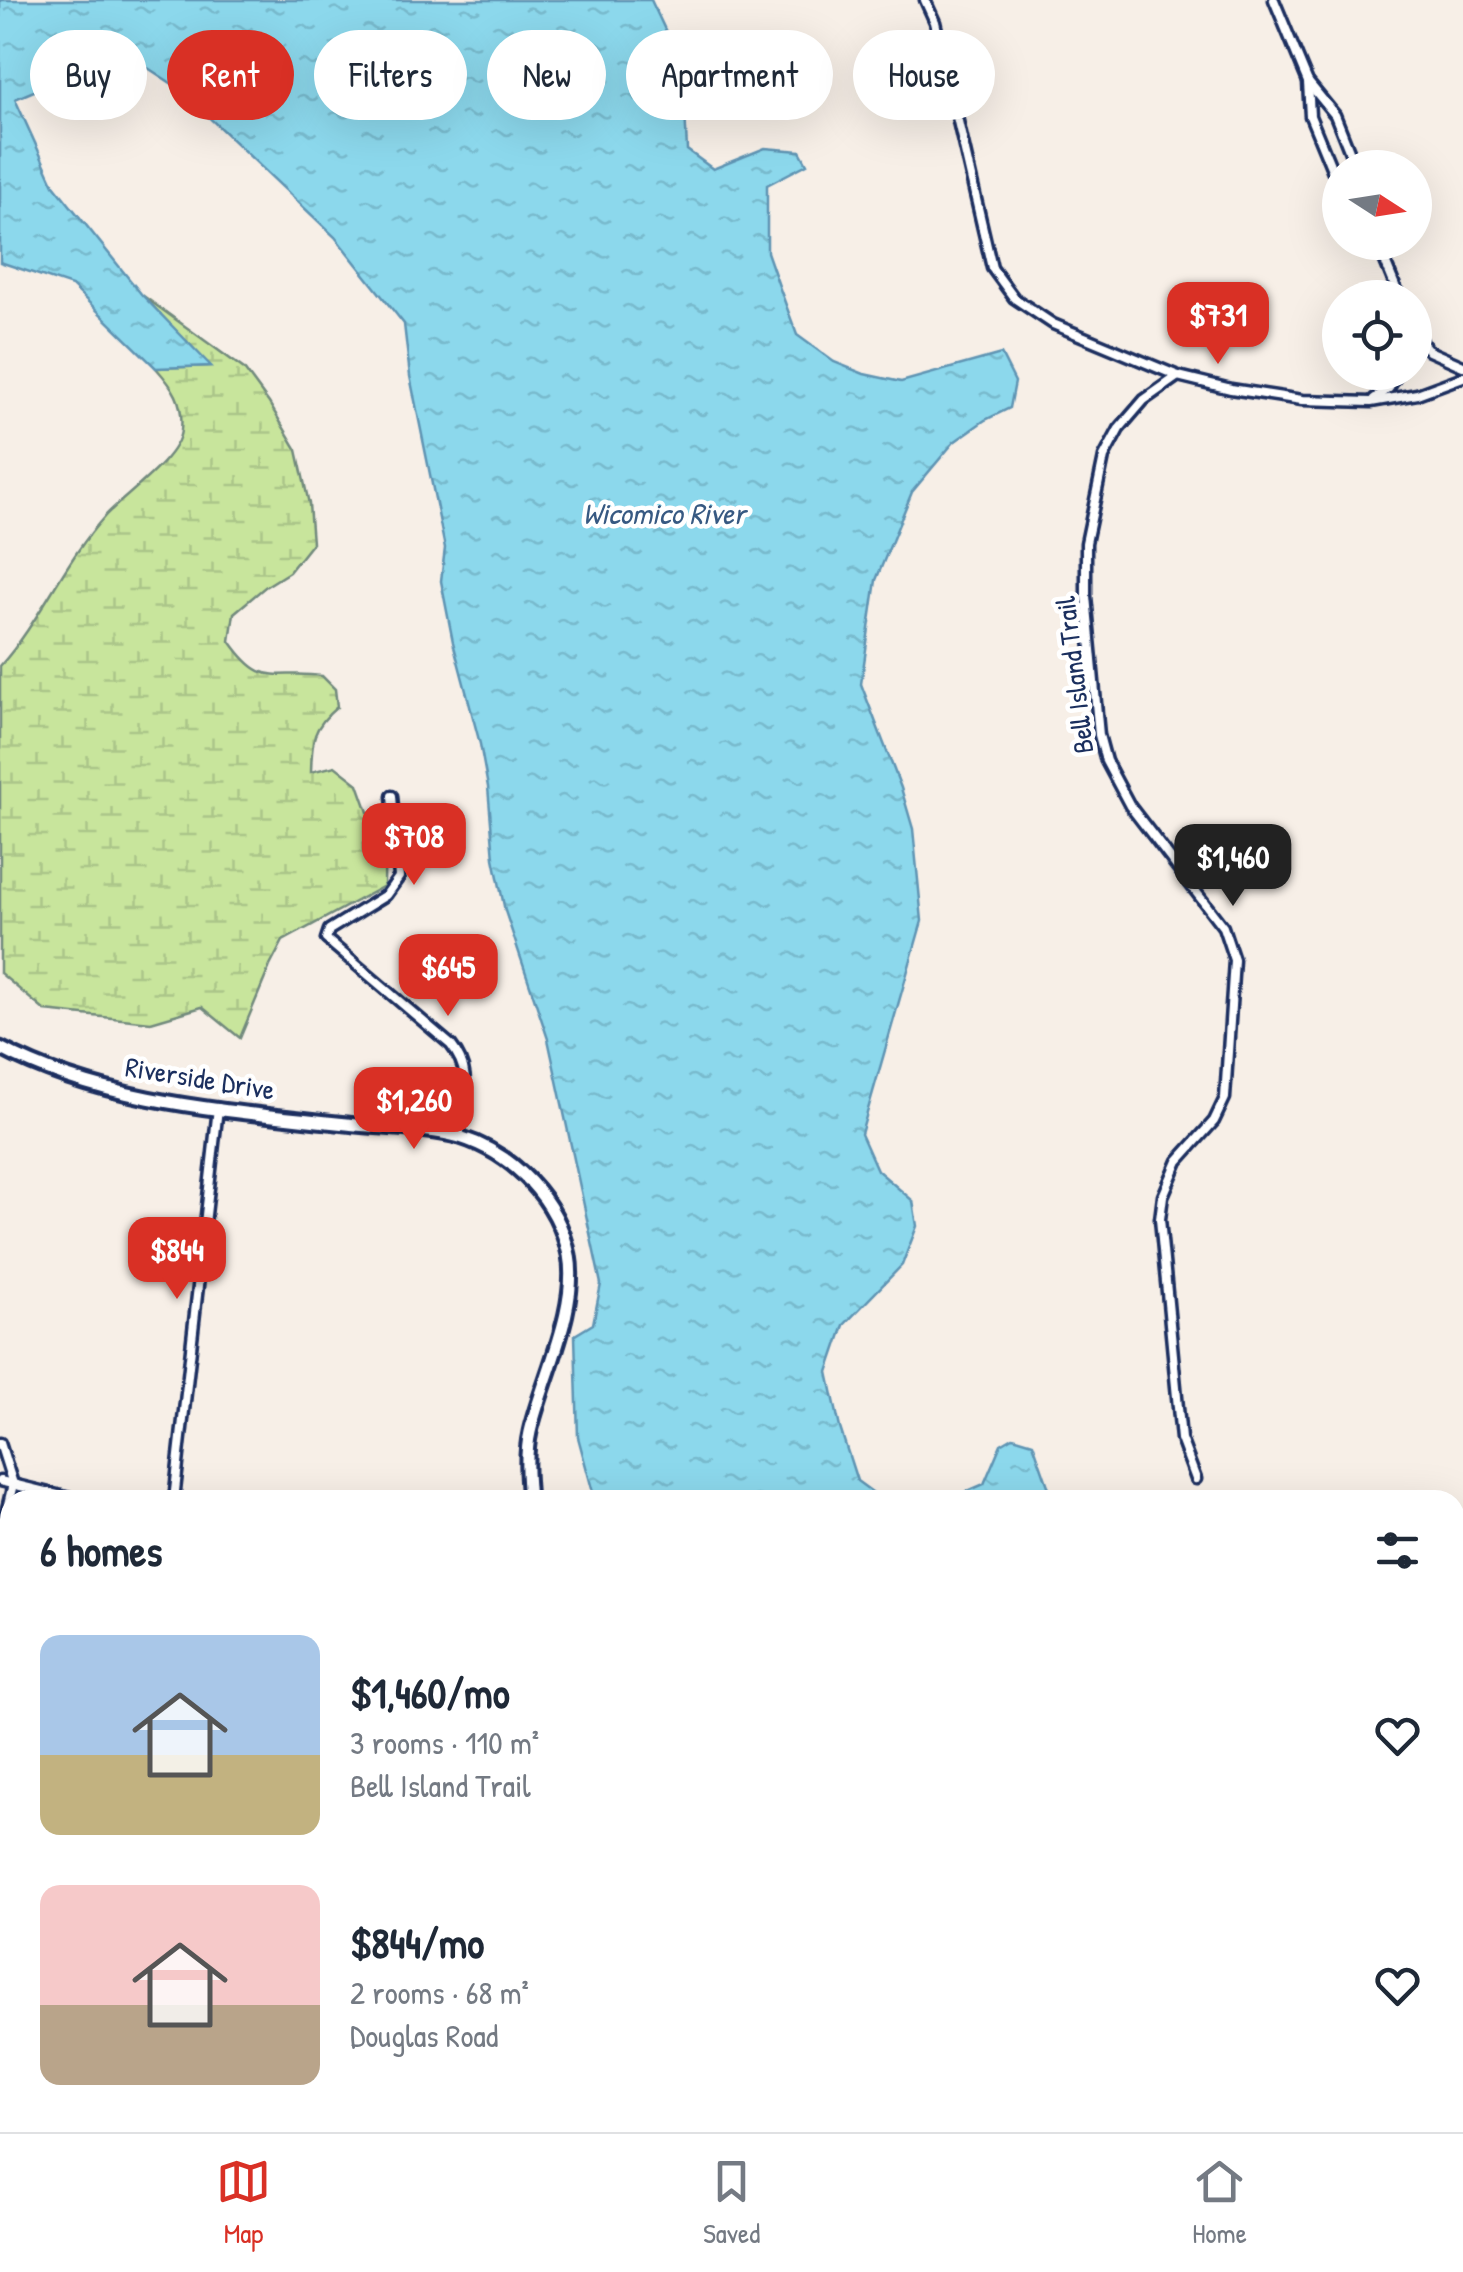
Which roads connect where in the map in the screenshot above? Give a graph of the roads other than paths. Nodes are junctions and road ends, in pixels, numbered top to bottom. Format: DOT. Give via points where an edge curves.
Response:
graph roads {
  1 [pos="926,0"];
  2 [pos="1274,0"];
  3 [pos="1308,82"];
  4 [pos="1324,150"];
  5 [pos="1349,150"];
  6 [pos="1432,352"];
  7 [pos="1463,366"];
  8 [pos="1178,376"];
  9 [pos="1463,377"];
  10 [pos="1386,390"];
  11 [pos="1371,402"];
  12 [pos="392,796"];
  13 [pos="0,1048"];
  14 [pos="218,1108"];
  15 [pos="460,1137"];
  16 [pos="0,1444"];
  17 [pos="1196,1479"];
  18 [pos="0,1481"];
  19 [pos="13,1484"];
  20 [pos="12,1490"];
  21 [pos="37,1490"];
  22 [pos="175,1490"];
  23 [pos="527,1490"];
  1 -- 8 [label="street" via="992,268 1014,298 1053,324"];
  2 -- 3 [label="street"];
  3 -- 4 [label="street" via="1310,116"];
  3 -- 5 [label="street" via="1335,114"];
  6 -- 7 [label="street"];
  8 -- 11 [label="street" via="1302,400"];
  8 -- 17 [label="street, Bell Island Trail" via="1144,400 1104,457 1086,543 1086,596 1106,761 1130,806 1223,926 1234,960 1226,1098 1178,1161 1160,1219 1182,1439"];
  9 -- 11 [label="street"];
  10 -- 11 [label="street"];
  12 -- 15 [label="street" via="398,877 386,895 326,935 461,1058 466,1072"];
  13 -- 14 [label="street, Riverside Drive" via="73,1080"];
  14 -- 15 [label="street, Riverside Drive"];
  14 -- 22 [label="street"];
  15 -- 23 [label="street, Riverside Drive" via="512,1165 535,1186 568,1252 569,1288 529,1436"];
  16 -- 19 [label="street"];
  18 -- 19 [label="street"];
  19 -- 20 [label="street"];
  19 -- 21 [label="street"];
}
